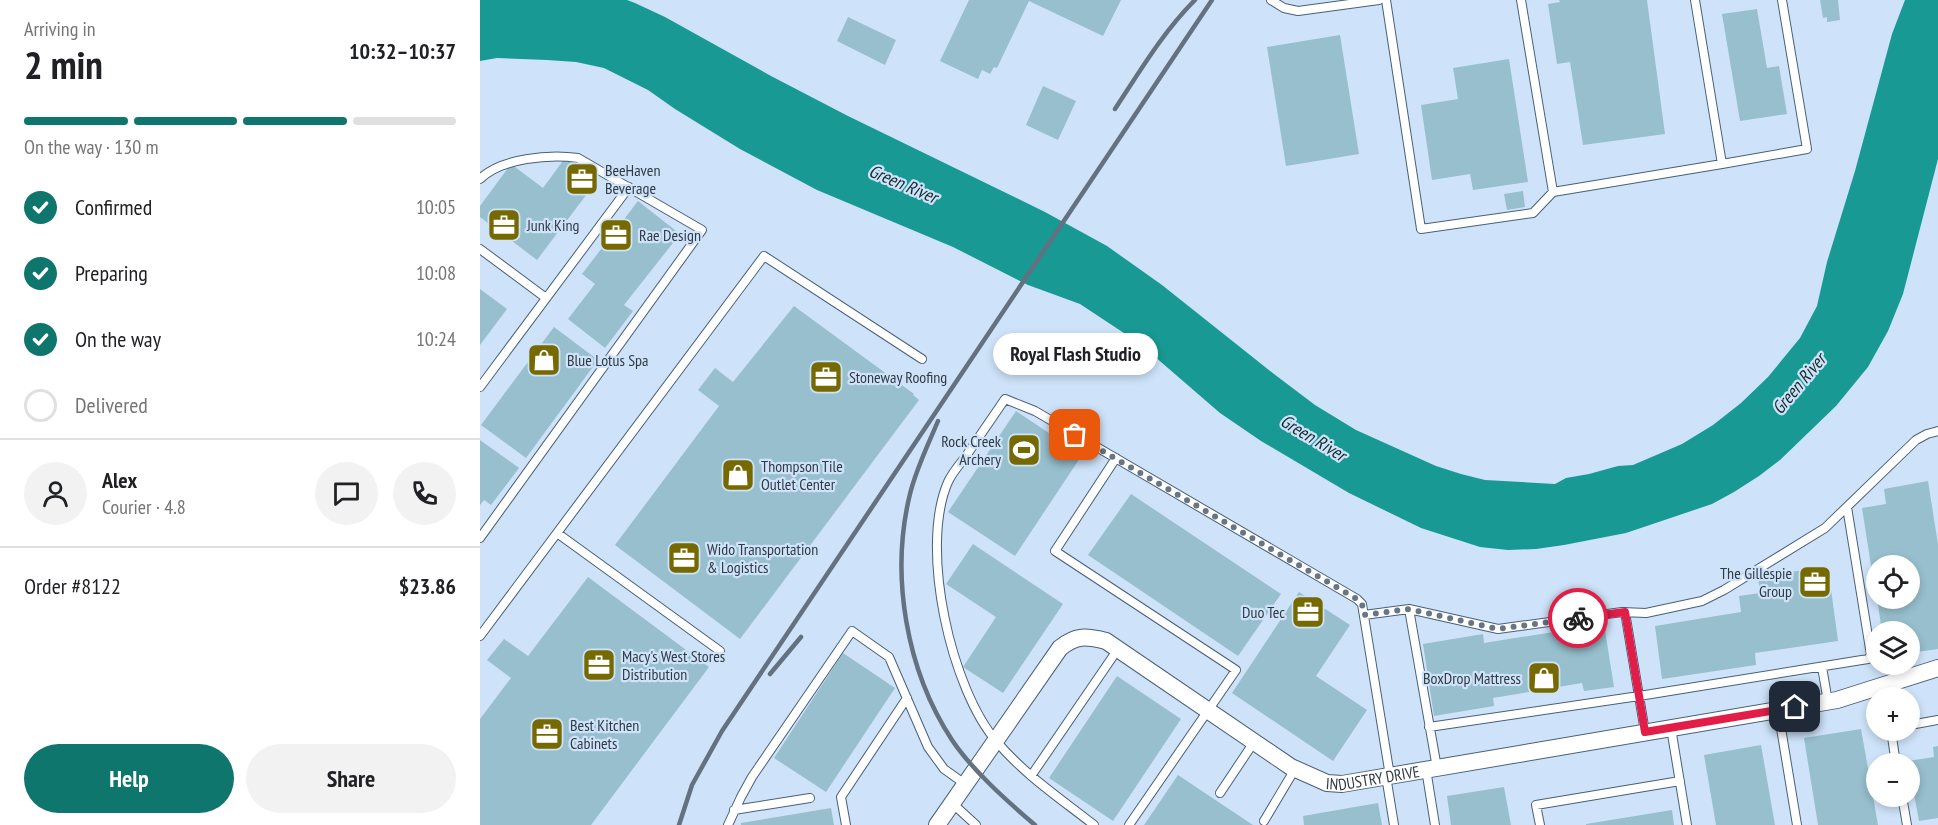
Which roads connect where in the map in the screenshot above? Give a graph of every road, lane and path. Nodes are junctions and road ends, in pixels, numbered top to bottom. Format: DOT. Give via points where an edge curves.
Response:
graph roads {
  1 [pos="1271,0"];
  2 [pos="1379,0"];
  3 [pos="1386,0"];
  4 [pos="1521,0"];
  5 [pos="1695,0"];
  6 [pos="1782,0"];
  7 [pos="1722,164"];
  8 [pos="480,180"];
  9 [pos="629,187"];
  10 [pos="1553,192"];
  11 [pos="480,249"];
  12 [pos="546,298"];
  13 [pos="922,359"];
  14 [pos="480,387"];
  15 [pos="1938,431"];
  16 [pos="1116,458"];
  17 [pos="1847,507"];
  18 [pos="557,533"];
  19 [pos="480,538"];
  20 [pos="1409,609"];
  21 [pos="1625,612"];
  22 [pos="1364,615"];
  23 [pos="480,636"];
  24 [pos="1118,649"];
  25 [pos="720,651"];
  26 [pos="1822,667"];
  27 [pos="1938,668"];
  28 [pos="1893,687"];
  29 [pos="1866,695"];
  30 [pos="1639,696"];
  31 [pos="907,698"];
  32 [pos="1828,702"];
  33 [pos="1778,710"];
  34 [pos="1209,711"];
  35 [pos="1938,720"];
  36 [pos="1920,723"];
  37 [pos="1429,727"];
  38 [pos="1671,728"];
  39 [pos="1645,732"];
  40 [pos="995,741"];
  41 [pos="1254,742"];
  42 [pos="1431,769"];
  43 [pos="1295,770"];
  44 [pos="1031,776"];
  45 [pos="1388,776"];
  46 [pos="1680,781"];
  47 [pos="965,784"];
  48 [pos="1220,793"];
  49 [pos="810,798"];
  50 [pos="952,803"];
  51 [pos="1904,807"];
  52 [pos="734,810"];
  53 [pos="1264,821"];
  54 [pos="728,825"];
  55 [pos="846,825"];
  56 [pos="937,825"];
  57 [pos="976,825"];
  58 [pos="1094,825"];
  59 [pos="1129,825"];
  60 [pos="1394,825"];
  61 [pos="1435,825"];
  62 [pos="1540,825"];
  63 [pos="1687,825"];
  64 [pos="1797,825"];
  65 [pos="1906,825"];
  1 -- 2 [label="lane" via="1298,11"];
  3 -- 10 [label="lane" via="1421,229 1533,213"];
  4 -- 10 [label="lane"];
  5 -- 7 [label="lane"];
  6 -- 7 [label="lane" via="1807,149"];
  7 -- 10 [label="lane"];
  8 -- 9 [label="lane" via="511,162 568,156 579,158"];
  9 -- 12 [label="lane"];
  9 -- 19 [label="lane" via="702,230"];
  11 -- 12 [label="lane"];
  12 -- 14 [label="lane"];
  13 -- 18 [label="lane" via="764,256"];
  15 -- 17 [label="lane" via="1916,440"];
  16 -- 22 [label="lane" via="1357,599"];
  16 -- 34 [label="lane" via="1055,551 1236,670"];
  16 -- 40 [label="lane" via="1035,411 1005,399 948,481 939,521 938,580 943,615 967,693"];
  17 -- 21 [label="lane" via="1825,528 1720,593 1702,601 1646,613"];
  17 -- 26 [label="lane" via="1871,656"];
  18 -- 23 [label="lane"];
  18 -- 25 [label="lane"];
  20 -- 21 [label="lane" via="1498,629"];
  20 -- 22 [label="lane"];
  20 -- 37 [label="lane"];
  21 -- 30 [label="lane"];
  22 -- 45 [label="lane"];
  24 -- 34 [label="street, INDUSTRY DRIVE"];
  24 -- 40 [label="street, INDUSTRY DRIVE" via="1091,637 1070,640 1060,648"];
  24 -- 44 [label="lane"];
  26 -- 30 [label="lane"];
  26 -- 32 [label="lane"];
  27 -- 28 [label="street, INDUSTRY DRIVE"];
  29 -- 32 [label="street, INDUSTRY DRIVE"];
  30 -- 37 [label="lane"];
  30 -- 39 [label="lane"];
  31 -- 47 [label="lane" via="928,747 944,769"];
  31 -- 52 [label="lane" via="890,657 852,631 752,777"];
  31 -- 55 [label="lane" via="841,796"];
  32 -- 33 [label="street, INDUSTRY DRIVE"];
  33 -- 38 [label="street, INDUSTRY DRIVE"];
  33 -- 64 [label="lane"];
  34 -- 41 [label="street, INDUSTRY DRIVE"];
  34 -- 59 [label="lane"];
  35 -- 36 [label="lane"];
  37 -- 42 [label="lane"];
  38 -- 39 [label="street, INDUSTRY DRIVE"];
  38 -- 46 [label="lane"];
  39 -- 42 [label="street, INDUSTRY DRIVE"];
  40 -- 44 [label="lane"];
  40 -- 47 [label="street, INDUSTRY DRIVE"];
  41 -- 43 [label="street, INDUSTRY DRIVE"];
  41 -- 48 [label="lane"];
  42 -- 45 [label="street, INDUSTRY DRIVE"];
  42 -- 61 [label="lane"];
  43 -- 45 [label="street, INDUSTRY DRIVE" via="1328,783 1342,784"];
  43 -- 53 [label="lane"];
  44 -- 58 [label="lane"];
  45 -- 60 [label="lane"];
  46 -- 62 [label="lane" via="1536,805"];
  46 -- 63 [label="lane"];
  47 -- 50 [label="street, INDUSTRY DRIVE"];
  49 -- 52 [label="lane"];
  50 -- 56 [label="street, INDUSTRY DRIVE"];
  50 -- 57 [label="lane"];
  51 -- 65 [label="lane"];
  52 -- 54 [label="lane"];
}
